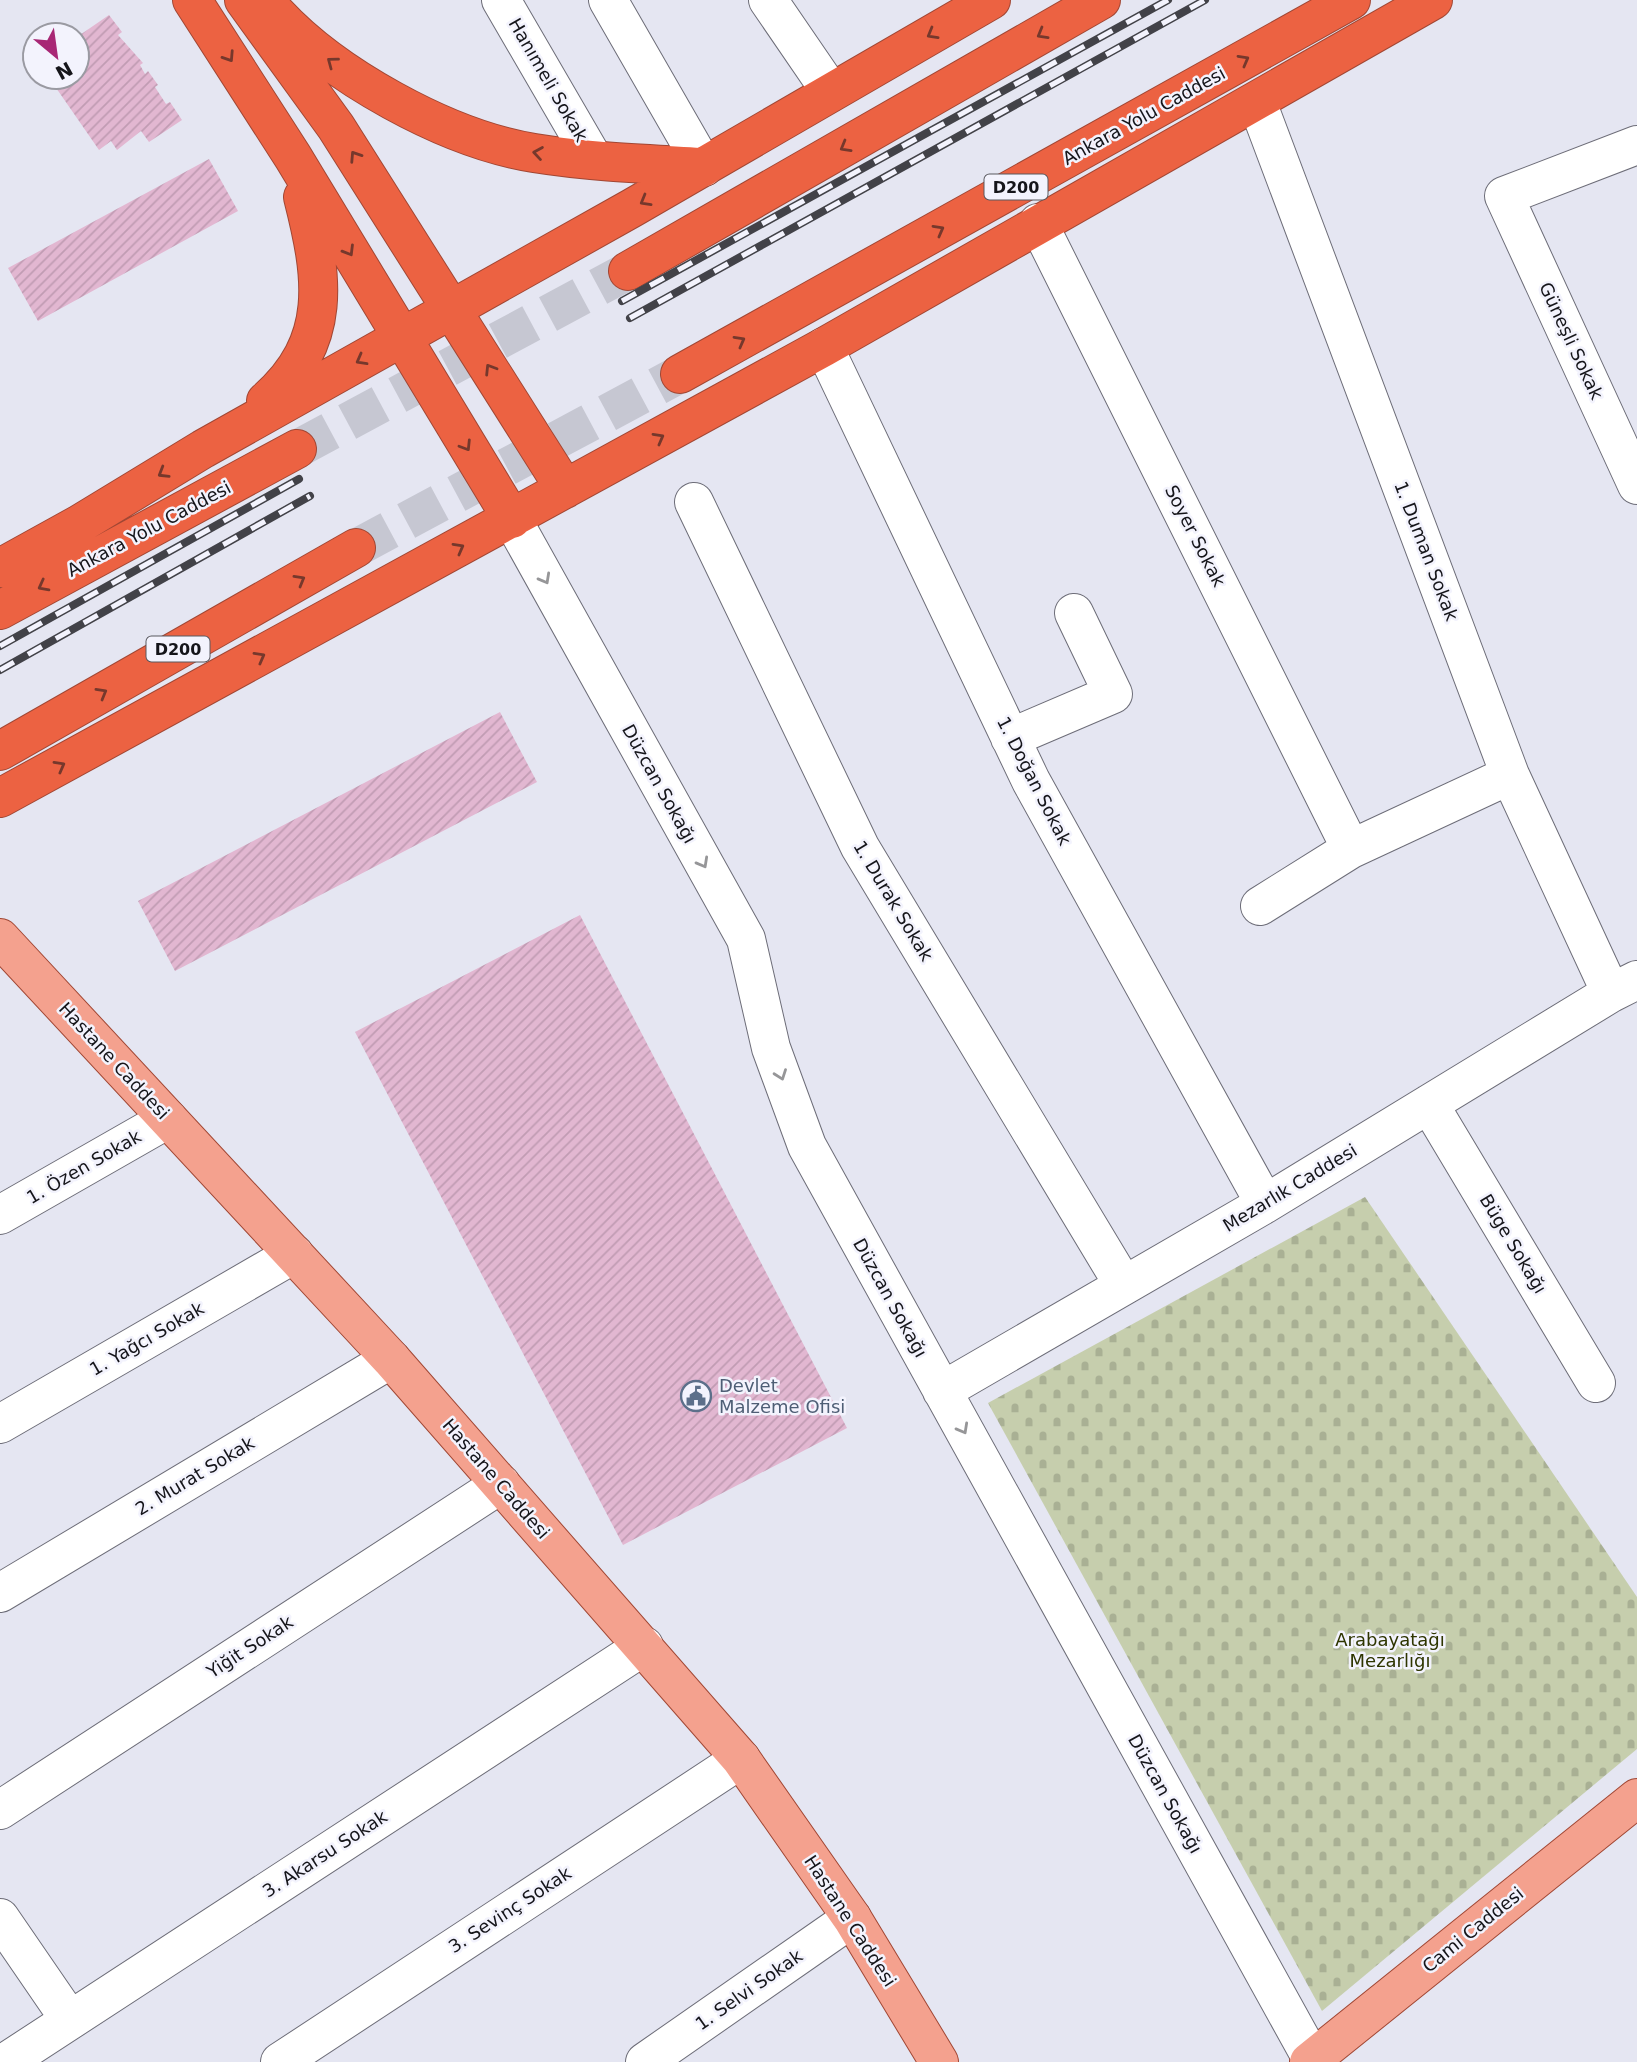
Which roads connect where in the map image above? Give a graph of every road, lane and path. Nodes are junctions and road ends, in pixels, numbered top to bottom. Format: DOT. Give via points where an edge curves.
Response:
graph roads {
  1 [pos="192,0"];
  2 [pos="244,0"];
  3 [pos="264,0"];
  4 [pos="501,0"];
  5 [pos="608,0"];
  6 [pos="768,0"];
  7 [pos="991,0"];
  8 [pos="1101,0"];
  9 [pos="1351,0"];
  10 [pos="1433,0"];
  11 [pos="831,92"];
  12 [pos="1257,102"];
  13 [pos="1637,145"];
  14 [pos="293,158"];
  15 [pos="594,160"];
  16 [pos="704,167"];
  17 [pos="1038,223"];
  18 [pos="628,271"];
  19 [pos="453,309"];
  20 [pos="400,338"];
  21 [pos="824,346"];
  22 [pos="680,374"];
  23 [pos="1623,418"];
  24 [pos="203,449"];
  25 [pos="297,449"];
  26 [pos="1637,485"];
  27 [pos="565,489"];
  28 [pos="694,502"];
  29 [pos="512,519"];
  30 [pos="356,548"];
  31 [pos="0,568"];
  32 [pos="0,610"];
  33 [pos="1074,613"];
  34 [pos="1010,738"];
  35 [pos="0,751"];
  36 [pos="1510,775"];
  37 [pos="0,798"];
  38 [pos="1351,849"];
  39 [pos="1260,906"];
  40 [pos="0,938"];
  41 [pos="1624,986"];
  42 [pos="1429,1104"];
  43 [pos="168,1119"];
  44 [pos="1265,1204"];
  45 [pos="0,1215"];
  46 [pos="294,1254"];
  47 [pos="1123,1284"];
  48 [pos="391,1359"];
  49 [pos="1596,1384"];
  50 [pos="942,1391"];
  51 [pos="0,1424"];
  52 [pos="500,1484"];
  53 [pos="0,1593"];
  54 [pos="644,1646"];
  55 [pos="741,1759"];
  56 [pos="1637,1798"];
  57 [pos="0,1810"];
  58 [pos="0,1918"];
  59 [pos="852,1918"];
  60 [pos="71,2020"];
  61 [pos="654,2060"];
  62 [pos="1311,2061"];
  63 [pos="6,2062"];
  64 [pos="280,2062"];
  65 [pos="939,2062"];
  1 -- 14 [label="highway, one-way"];
  19 -- 2 [label="highway, one-way" via="336,127"];
  15 -- 3 [label="highway, one-way" via="531,152 455,130 361,83 293,33"];
  4 -- 15 [label="street, Hanımeli Sokak"];
  5 -- 16 [label="street"];
  6 -- 11 [label="street"];
  7 -- 11 [label="highway, one-way"];
  8 -- 18 [label="highway, one-way"];
  22 -- 9 [label="highway, Ankara Yolu Caddesi / D200, one-way"];
  10 -- 12 [label="highway"];
  11 -- 16 [label="highway"];
  12 -- 17 [label="highway"];
  12 -- 36 [label="street, 1. Duman Sokak"];
  13 -- 23 [label="street, Güneşli Sokak" via="1504,196"];
  14 -- 20 [label="highway, one-way"];
  14 -- 24 [label="highway" via="317,252 320,305 307,350 288,382"];
  15 -- 16 [label="highway"];
  16 -- 19 [label="highway, one-way"];
  17 -- 21 [label="highway"];
  17 -- 38 [label="street, Soyer Sokak"];
  19 -- 20 [label="highway"];
  27 -- 19 [label="highway, one-way"];
  20 -- 24 [label="highway, one-way"];
  20 -- 29 [label="highway, one-way"];
  27 -- 21 [label="highway, one-way"];
  21 -- 34 [label="street, 1. Doğan Sokak"];
  23 -- 26 [label="street, Güneşli Sokak"];
  24 -- 31 [label="highway, one-way"];
  25 -- 32 [label="highway, Ankara Yolu Caddesi, one-way"];
  27 -- 29 [label="highway"];
  28 -- 47 [label="street, 1. Durak Sokak" via="860,847"];
  37 -- 29 [label="highway, one-way"];
  29 -- 50 [label="street, Düzcan Sokağı, one-way" via="746,939 771,1048 807,1146"];
  35 -- 30 [label="highway, D200, one-way"];
  33 -- 34 [label="street" via="1113,694"];
  34 -- 44 [label="street, 1. Doğan Sokak"];
  36 -- 38 [label="street"];
  36 -- 41 [label="street, 1. Duman Sokak"];
  38 -- 39 [label="street"];
  40 -- 43 [label="main road, Hastane Caddesi"];
  41 -- 42 [label="street, Mezarlık Caddesi"];
  42 -- 44 [label="street, Mezarlık Caddesi"];
  42 -- 49 [label="street, Büge Sokağı"];
  43 -- 45 [label="street, 1. Özen Sokak"];
  43 -- 46 [label="main road, Hastane Caddesi"];
  44 -- 47 [label="street, Mezarlık Caddesi"];
  46 -- 48 [label="main road, Hastane Caddesi"];
  46 -- 51 [label="street, 1. Yağcı Sokak"];
  47 -- 50 [label="street, Mezarlık Caddesi"];
  48 -- 52 [label="main road, Hastane Caddesi"];
  48 -- 53 [label="street, 2. Murat Sokak"];
  50 -- 62 [label="street, Düzcan Sokağı, one-way"];
  52 -- 54 [label="main road, Hastane Caddesi"];
  52 -- 57 [label="street, Yiğit Sokak"];
  54 -- 55 [label="main road, Hastane Caddesi"];
  54 -- 60 [label="street, 3. Akarsu Sokak"];
  55 -- 59 [label="main road, Hastane Caddesi"];
  55 -- 64 [label="street, 3. Sevinç Sokak"];
  56 -- 62 [label="main road, Cami Caddesi"];
  58 -- 60 [label="street"];
  59 -- 61 [label="street, 1. Selvi Sokak"];
  59 -- 65 [label="main road, Hastane Caddesi"];
  60 -- 63 [label="street, 3. Akarsu Sokak"];
}
